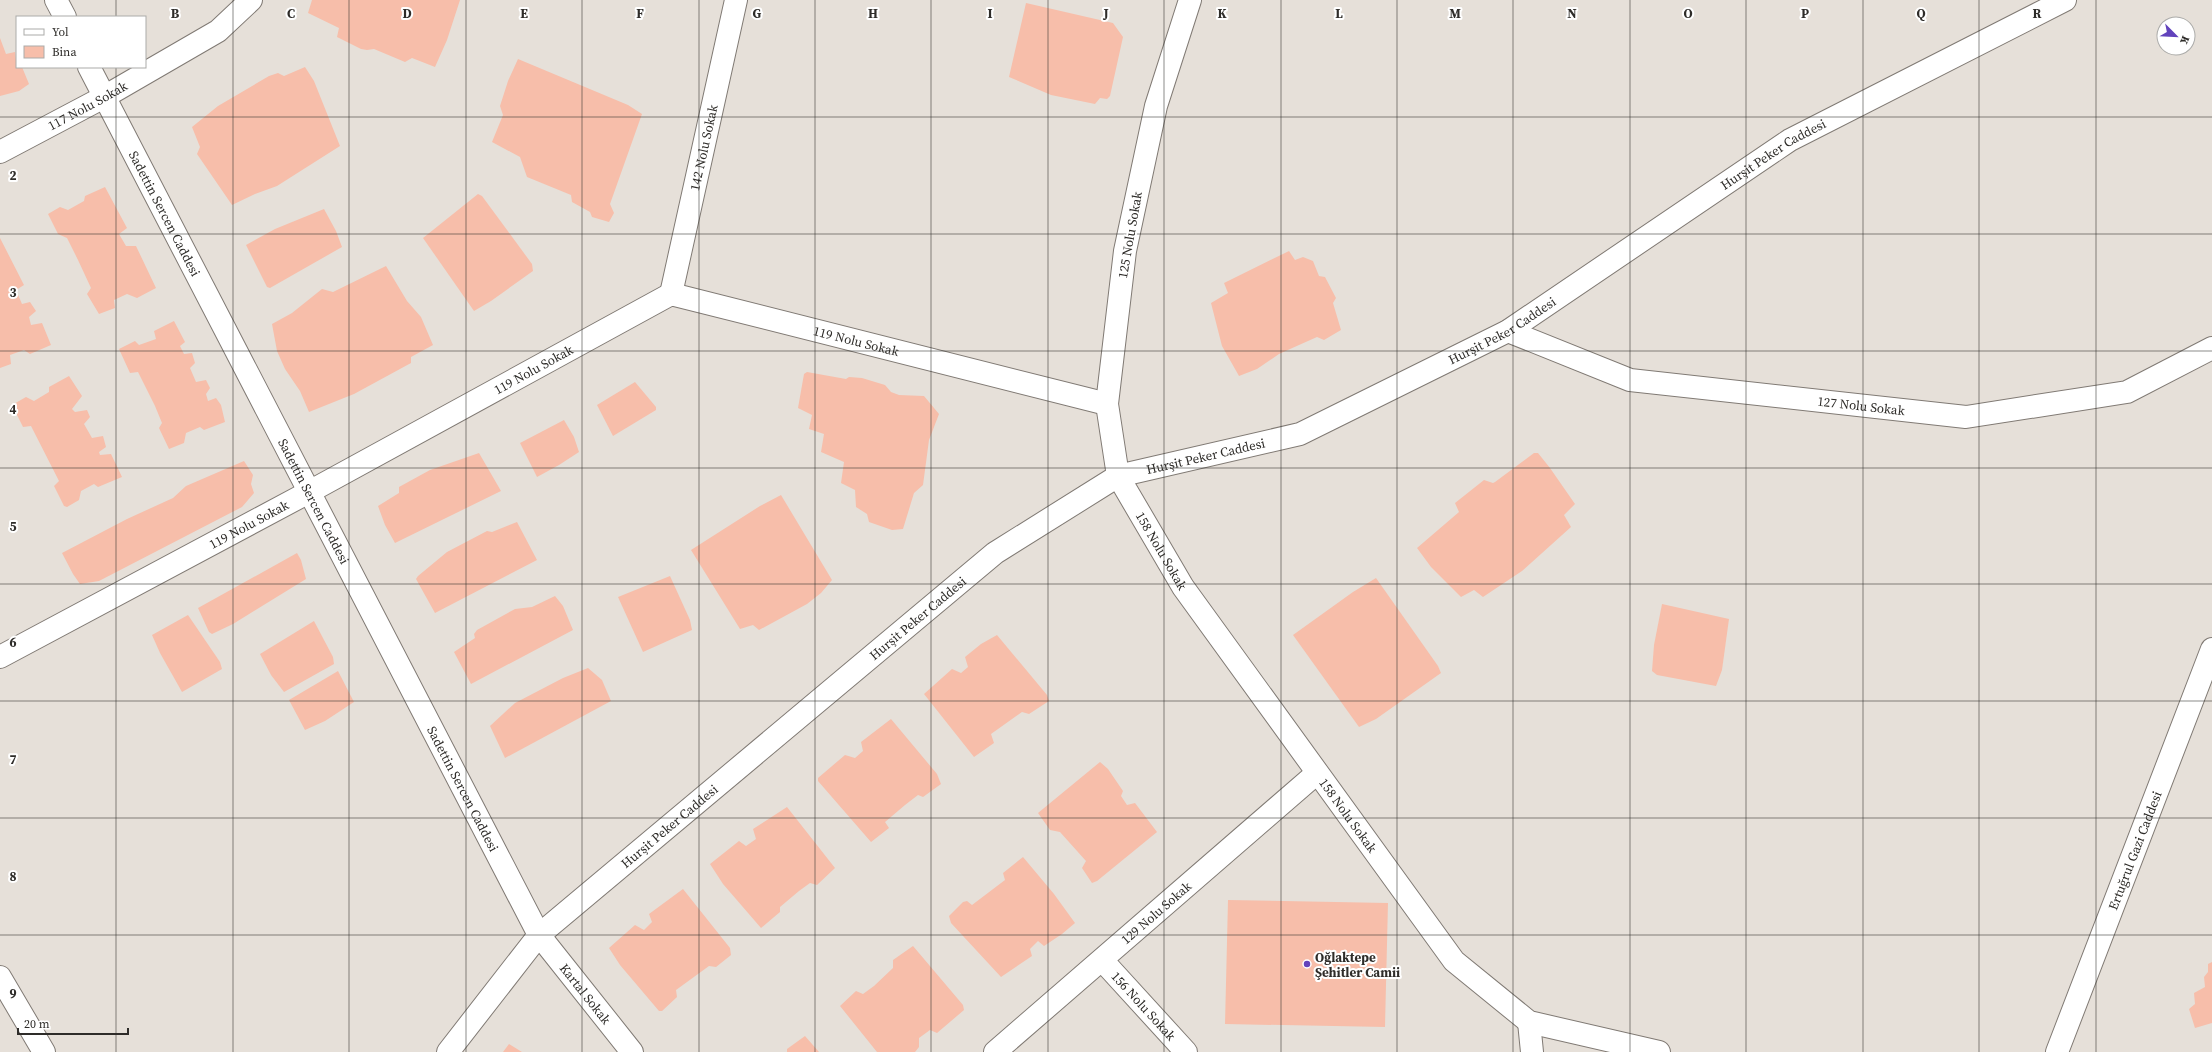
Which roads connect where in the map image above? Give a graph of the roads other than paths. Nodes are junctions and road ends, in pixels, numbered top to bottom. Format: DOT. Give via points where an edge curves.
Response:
graph roads {
  1 [pos="56,0"];
  2 [pos="251,0"];
  3 [pos="736,0"];
  4 [pos="1190,0"];
  5 [pos="2065,0"];
  6 [pos="64,16"];
  7 [pos="90,68"];
  8 [pos="104,97"];
  9 [pos="0,152"];
  10 [pos="671,294"];
  11 [pos="1508,330"];
  12 [pos="2212,348"];
  13 [pos="1107,404"];
  14 [pos="1118,476"];
  15 [pos="309,492"];
  16 [pos="2212,649"];
  17 [pos="0,657"];
  18 [pos="1317,773"];
  19 [pos="539,935"];
  20 [pos="1102,960"];
  21 [pos="0,977"];
  22 [pos="1529,1022"];
  23 [pos="44,1052"];
  24 [pos="448,1052"];
  25 [pos="632,1052"];
  26 [pos="995,1052"];
  27 [pos="1186,1052"];
  28 [pos="1532,1052"];
  29 [pos="1660,1052"];
  30 [pos="2057,1052"];
  1 -- 6 [label="street"];
  2 -- 8 [label="street, 117 Nolu Sokak" via="218,31"];
  3 -- 10 [label="street, 142 Nolu Sokak"];
  4 -- 13 [label="street, 125 Nolu Sokak" via="1156,106 1125,251"];
  5 -- 11 [label="street, Hurşit Peker Caddesi" via="1790,140"];
  7 -- 8 [label="street, Sadettin Sercen Caddesi"];
  8 -- 9 [label="street, 117 Nolu Sokak"];
  8 -- 15 [label="street, Sadettin Sercen Caddesi"];
  10 -- 13 [label="street, 119 Nolu Sokak"];
  10 -- 15 [label="street, 119 Nolu Sokak"];
  11 -- 12 [label="street, 127 Nolu Sokak" via="1630,380 1966,418 2127,392"];
  11 -- 14 [label="street, Hurşit Peker Caddesi" via="1300,434"];
  13 -- 14 [label="street, 125 Nolu Sokak"];
  14 -- 18 [label="street, 158 Nolu Sokak" via="1183,587"];
  14 -- 19 [label="street, Hurşit Peker Caddesi" via="995,553"];
  15 -- 17 [label="street, 119 Nolu Sokak"];
  15 -- 19 [label="street, Sadettin Sercen Caddesi"];
  16 -- 30 [label="street, Ertuğrul Gazi Caddesi"];
  18 -- 20 [label="street, 129 Nolu Sokak"];
  18 -- 22 [label="street, 158 Nolu Sokak" via="1454,961"];
  19 -- 24 [label="street, Hurşit Peker Caddesi"];
  19 -- 25 [label="street, Kartal Sokak"];
  20 -- 26 [label="street, 129 Nolu Sokak"];
  20 -- 27 [label="street, 156 Nolu Sokak"];
  21 -- 23 [label="street"];
  22 -- 28 [label="street"];
  22 -- 29 [label="street, 158 Nolu Sokak"];
}
